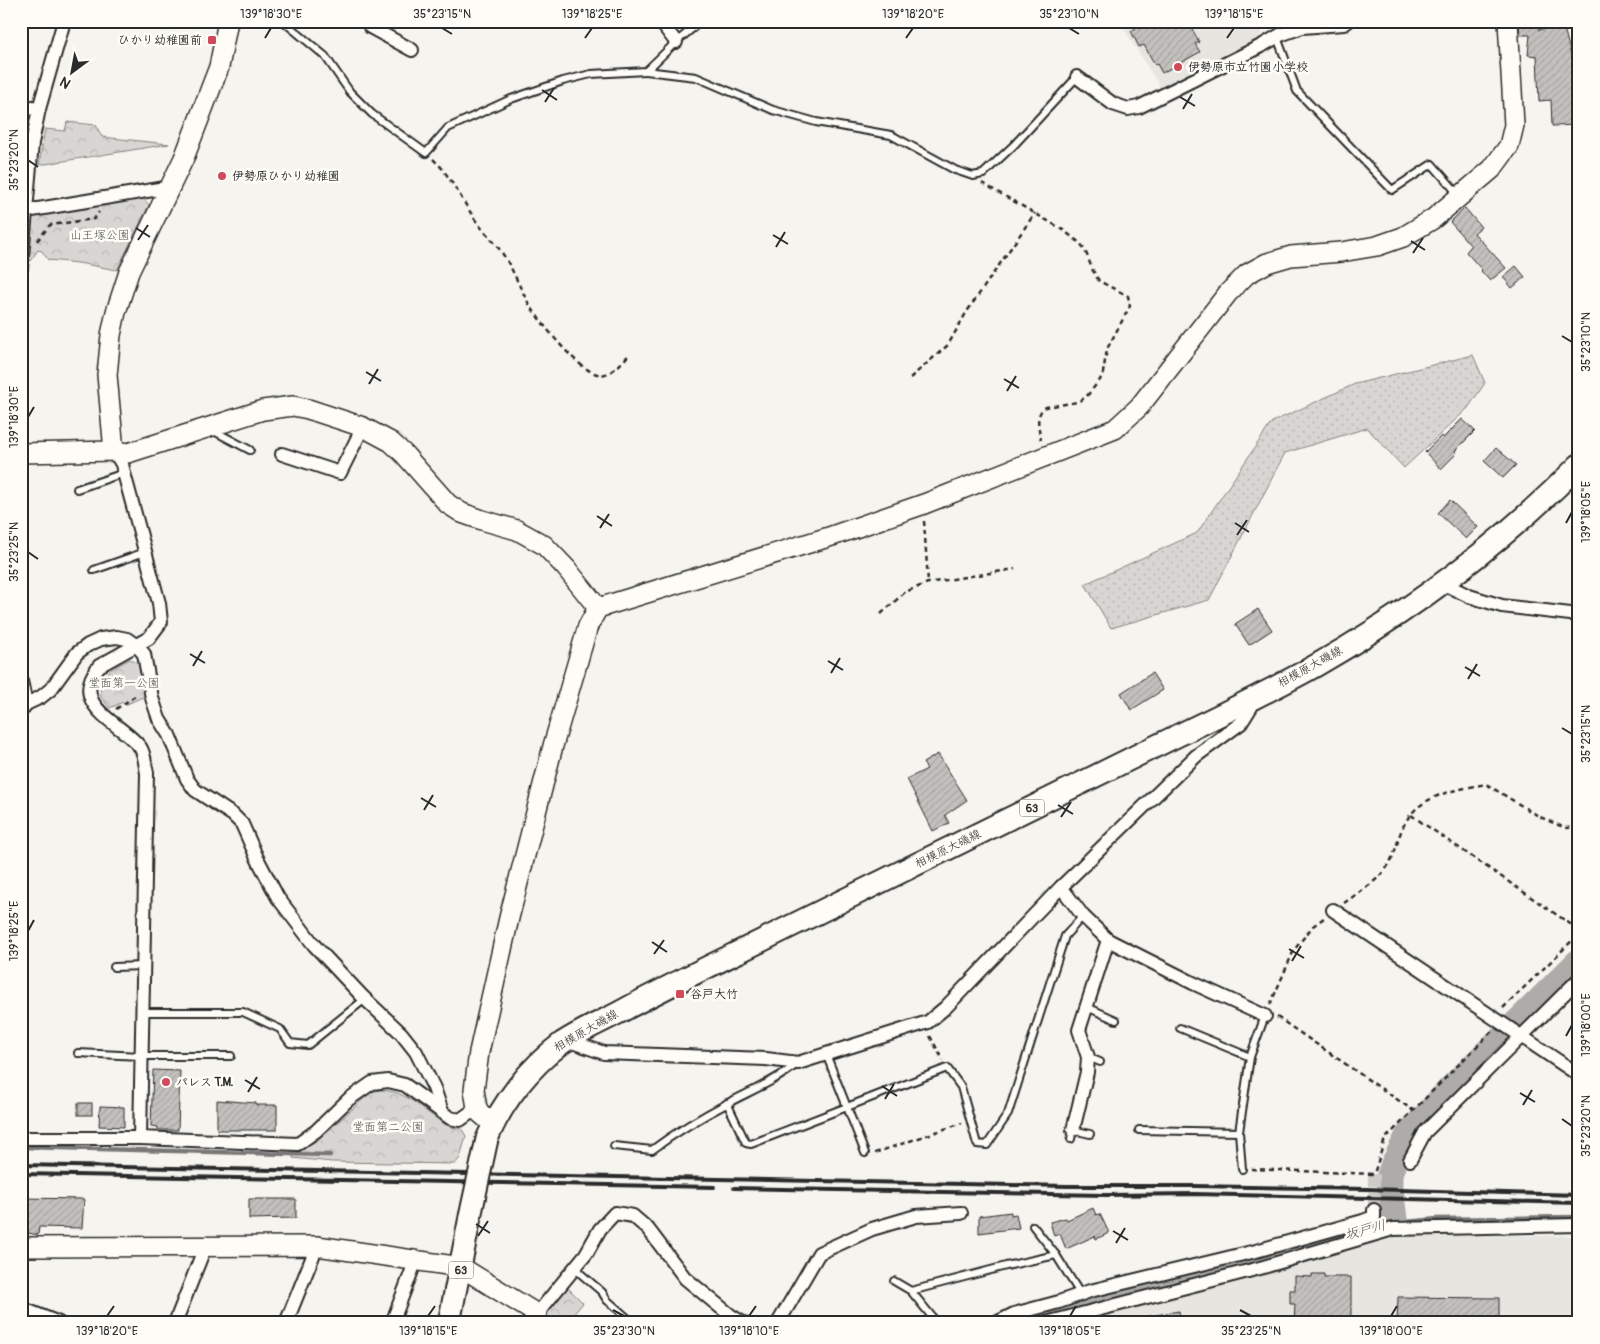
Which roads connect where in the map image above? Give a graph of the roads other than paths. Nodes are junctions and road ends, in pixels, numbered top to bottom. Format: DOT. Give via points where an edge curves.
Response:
graph roads {
  1 [pos="64,21"];
  2 [pos="228,21"];
  3 [pos="283,21"];
  4 [pos="372,21"];
  5 [pos="660,21"];
  6 [pos="698,21"];
  7 [pos="1348,21"];
  8 [pos="1508,21"];
  9 [pos="1277,37"];
  10 [pos="676,42"];
  11 [pos="412,50"];
  12 [pos="646,71"];
  13 [pos="1077,77"];
  14 [pos="39,109"];
  15 [pos="21,113"];
  16 [pos="171,187"];
  17 [pos="1460,196"];
  18 [pos="26,211"];
  19 [pos="21,268"];
  20 [pos="207,427"];
  21 [pos="363,427"];
  22 [pos="250,450"];
  23 [pos="114,451"];
  24 [pos="21,453"];
  25 [pos="282,454"];
  26 [pos="1579,465"];
  27 [pos="124,473"];
  28 [pos="77,489"];
  29 [pos="145,552"];
  30 [pos="94,570"];
  31 [pos="1442,583"];
  32 [pos="598,608"];
  33 [pos="1579,615"];
  34 [pos="137,646"];
  35 [pos="21,681"];
  36 [pos="1258,696"];
  37 [pos="24,707"];
  38 [pos="1061,887"];
  39 [pos="1334,910"];
  40 [pos="1083,916"];
  41 [pos="1108,940"];
  42 [pos="144,966"];
  43 [pos="114,967"];
  44 [pos="1579,979"];
  45 [pos="365,999"];
  46 [pos="1087,1007"];
  47 [pos="142,1012"];
  48 [pos="1266,1013"];
  49 [pos="1116,1020"];
  50 [pos="1180,1028"];
  51 [pos="1522,1036"];
  52 [pos="566,1040"];
  53 [pos="78,1053"];
  54 [pos="826,1054"];
  55 [pos="142,1056"];
  56 [pos="231,1056"];
  57 [pos="1088,1057"];
  58 [pos="1250,1057"];
  59 [pos="1100,1062"];
  60 [pos="798,1063"];
  61 [pos="1579,1075"];
  62 [pos="727,1103"];
  63 [pos="847,1107"];
  64 [pos="477,1108"];
  65 [pos="442,1112"];
  66 [pos="1139,1130"];
  67 [pos="490,1132"];
  68 [pos="1238,1132"];
  69 [pos="1072,1134"];
  70 [pos="1090,1134"];
  71 [pos="21,1138"];
  72 [pos="140,1138"];
  73 [pos="614,1146"];
  74 [pos="865,1153"];
  75 [pos="1410,1160"];
  76 [pos="1242,1169"];
  77 [pos="1374,1210"];
  78 [pos="961,1213"];
  79 [pos="1579,1225"];
  80 [pos="1033,1226"];
  81 [pos="317,1246"];
  82 [pos="21,1247"];
  83 [pos="205,1247"];
  84 [pos="1256,1251"];
  85 [pos="1056,1255"];
  86 [pos="416,1260"];
  87 [pos="461,1268"];
  88 [pos="574,1268"];
  89 [pos="1260,1268"];
  90 [pos="894,1281"];
  91 [pos="912,1291"];
  92 [pos="1081,1295"];
  93 [pos="21,1308"];
  94 [pos="533,1320"];
  95 [pos="59,1323"];
  96 [pos="175,1323"];
  97 [pos="286,1323"];
  98 [pos="392,1323"];
  99 [pos="449,1323"];
  100 [pos="633,1323"];
  101 [pos="743,1323"];
  102 [pos="778,1323"];
  103 [pos="937,1323"];
  104 [pos="996,1323"];
  105 [pos="1046,1323"];
  1 -- 14 [label="street"];
  2 -- 16 [label="street" via="218,68"];
  3 -- 12 [label="lane" via="325,56 350,92 372,114 426,153 448,128 511,99 591,74"];
  4 -- 11 [label="street" via="370,27"];
  5 -- 10 [label="street"];
  6 -- 10 [label="lane"];
  7 -- 9 [label="street" via="1302,27"];
  8 -- 17 [label="street" via="1514,125 1509,146 1492,169"];
  9 -- 13 [label="street" via="1139,107 1128,109 1113,104"];
  9 -- 17 [label="lane" via="1297,91 1392,190 1432,164"];
  10 -- 12 [label="lane"];
  12 -- 13 [label="lane" via="696,77 773,110 816,122 891,135 955,170 973,176 983,174 1014,145"];
  14 -- 15 [label="street" via="32,107"];
  14 -- 18 [label="street" via="32,143"];
  16 -- 18 [label="street"];
  16 -- 23 [label="street" via="129,272 111,335 107,374"];
  17 -- 32 [label="street" via="1433,220 1403,237 1377,246 1291,256 1267,263 1247,274 1228,293 1139,407 1115,429 924,504 832,536"];
  18 -- 19 [label="street"];
  20 -- 21 [label="street" via="263,410 293,406"];
  20 -- 22 [label="lane"];
  20 -- 23 [label="street" via="128,453"];
  21 -- 25 [label="street" via="340,473 294,463"];
  21 -- 32 [label="street" via="391,442 448,504 462,513 517,530 544,545"];
  23 -- 24 [label="street"];
  23 -- 27 [label="street"];
  26 -- 31 [label="main road, 相模原大磯線 / 63" via="1511,528"];
  27 -- 28 [label="lane"];
  27 -- 29 [label="street"];
  29 -- 30 [label="lane"];
  29 -- 34 [label="street" via="160,603 161,622 149,638"];
  31 -- 33 [label="street" via="1502,606"];
  31 -- 36 [label="main road, 相模原大磯線 / 63" via="1354,642"];
  32 -- 64 [label="street" via="588,626 553,746 514,899 479,1052 474,1090"];
  34 -- 37 [label="street" via="117,637 88,645 77,653 51,689"];
  34 -- 42 [label="street" via="99,666 94,673 90,697 98,710 140,747 147,773"];
  34 -- 45 [label="street" via="144,654 159,719 187,779 195,790 242,824 278,898 314,945"];
  35 -- 37 [label="street"];
  36 -- 38 [label="street" via="1241,723 1196,756"];
  36 -- 52 [label="main road, 相模原大磯線 / 63"];
  38 -- 40 [label="street"];
  38 -- 54 [label="street" via="928,1022"];
  39 -- 51 [label="street"];
  40 -- 41 [label="street"];
  40 -- 63 [label="lane" via="1065,936 1008,1114 987,1145 977,1144 961,1087 947,1068"];
  41 -- 46 [label="street"];
  41 -- 48 [label="street" via="1193,983"];
  42 -- 43 [label="lane"];
  42 -- 47 [label="street"];
  44 -- 51 [label="street"];
  45 -- 47 [label="lane" via="308,1046 290,1043 280,1029 243,1012"];
  45 -- 65 [label="street" via="416,1052"];
  46 -- 49 [label="lane"];
  46 -- 57 [label="street" via="1079,1030"];
  47 -- 55 [label="street"];
  48 -- 58 [label="lane"];
  50 -- 58 [label="lane"];
  51 -- 61 [label="street"];
  51 -- 75 [label="street" via="1425,1132"];
  52 -- 60 [label="street" via="604,1053"];
  52 -- 67 [label="main road, 相模原大磯線 / 63" via="524,1079 506,1102"];
  53 -- 55 [label="lane"];
  54 -- 60 [label="street"];
  54 -- 63 [label="lane"];
  55 -- 56 [label="lane"];
  55 -- 72 [label="street"];
  57 -- 59 [label="lane"];
  57 -- 69 [label="street"];
  58 -- 68 [label="lane"];
  60 -- 62 [label="lane" via="784,1074"];
  62 -- 63 [label="lane" via="746,1143 751,1144"];
  62 -- 73 [label="lane" via="652,1150"];
  63 -- 74 [label="lane"];
  64 -- 65 [label="street" via="460,1120"];
  64 -- 67 [label="street"];
  65 -- 72 [label="street" via="405,1085 388,1081 372,1083 349,1099 298,1144"];
  66 -- 68 [label="lane"];
  67 -- 87 [label="main road, 相模原大磯線 / 63, bridge"];
  68 -- 76 [label="lane"];
  69 -- 70 [label="lane"];
  71 -- 72 [label="street"];
  77 -- 84 [label="street" via="1374,1217"];
  78 -- 102 [label="street" via="916,1216 872,1229 819,1253"];
  79 -- 89 [label="street" via="1393,1229"];
  80 -- 85 [label="lane"];
  81 -- 83 [label="street"];
  81 -- 86 [label="street"];
  81 -- 97 [label="street"];
  82 -- 83 [label="street"];
  83 -- 96 [label="street"];
  84 -- 89 [label="street"];
  84 -- 92 [label="street"];
  85 -- 91 [label="lane"];
  85 -- 92 [label="lane"];
  86 -- 87 [label="street"];
  86 -- 98 [label="street"];
  87 -- 94 [label="street"];
  87 -- 99 [label="main road, 相模原大磯線 / 63"];
  88 -- 94 [label="street"];
  88 -- 100 [label="lane"];
  88 -- 101 [label="street" via="615,1213 633,1216 685,1278"];
  89 -- 105 [label="street"];
  90 -- 91 [label="lane"];
  91 -- 103 [label="lane"];
  92 -- 104 [label="street" via="1014,1314"];
  93 -- 95 [label="street"];
}
